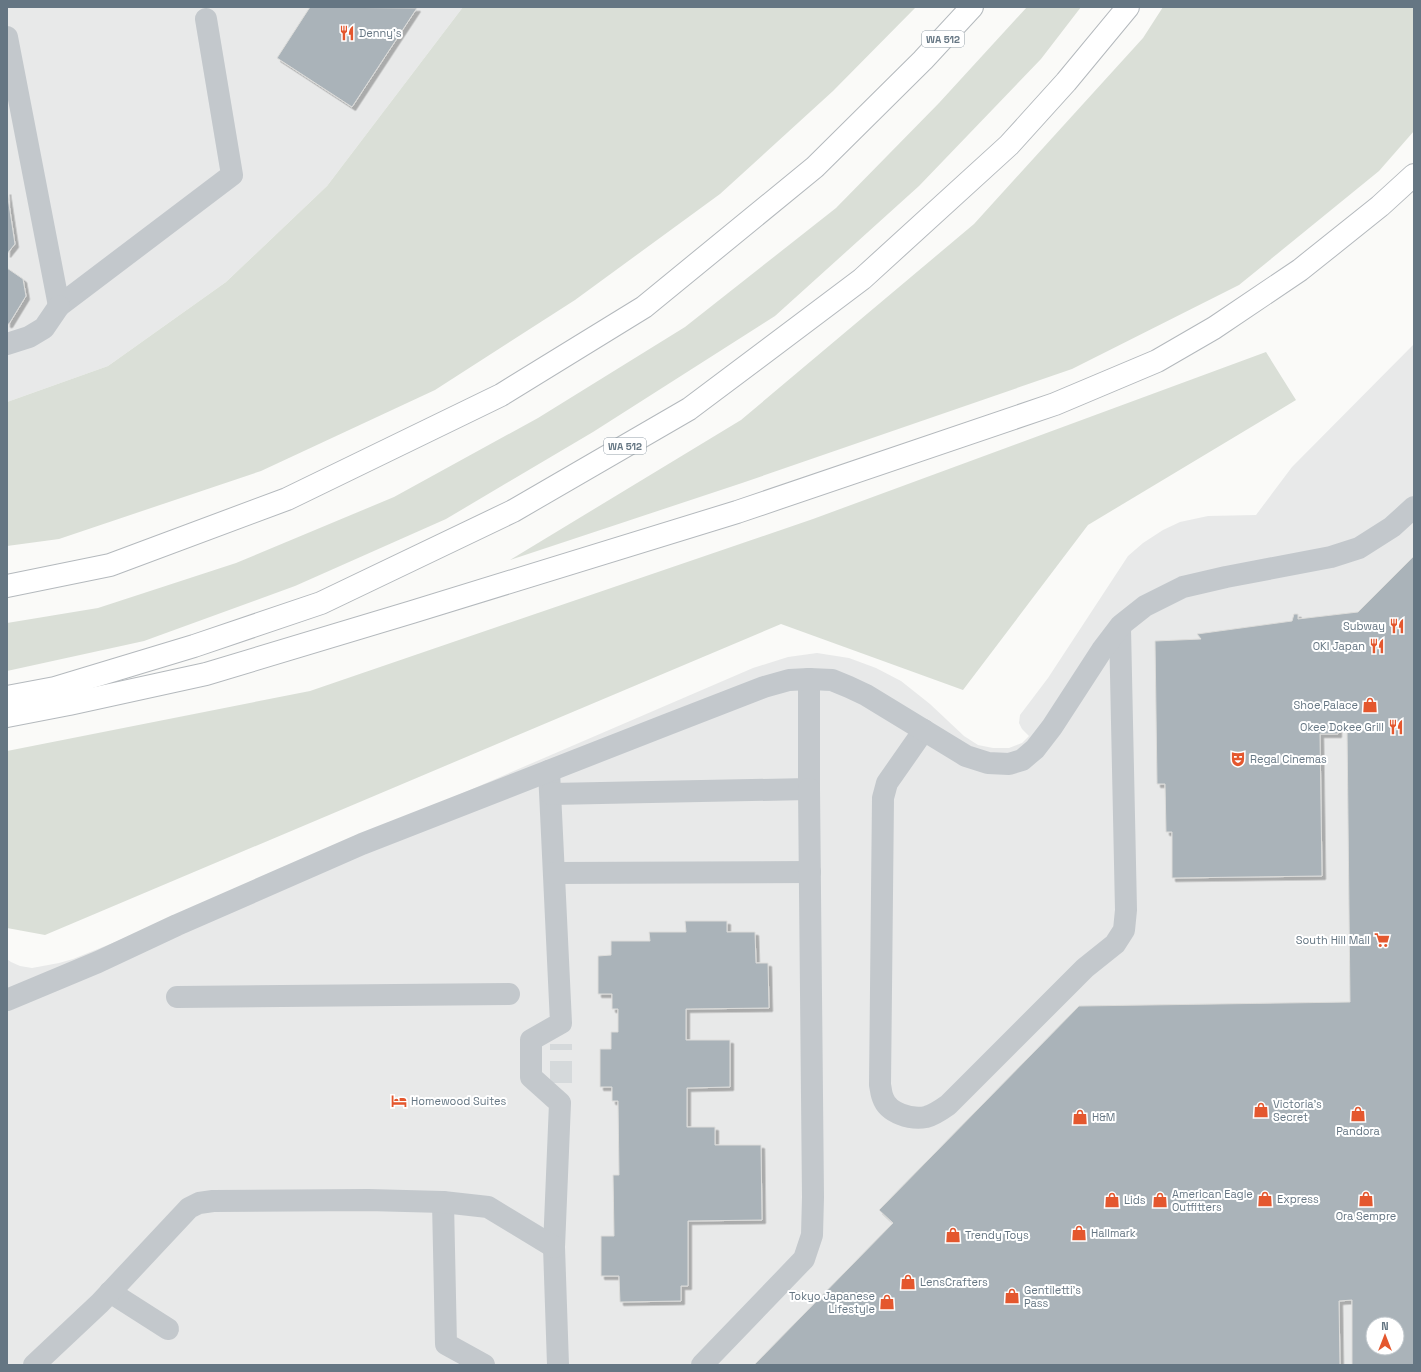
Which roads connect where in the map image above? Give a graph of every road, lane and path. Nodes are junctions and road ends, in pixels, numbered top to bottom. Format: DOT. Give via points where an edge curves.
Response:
graph roads {
  1 [pos="972,7"];
  2 [pos="1128,7"];
  3 [pos="208,11"];
  4 [pos="7,37"];
  5 [pos="1414,175"];
  6 [pos="58,306"];
  7 [pos="7,344"];
  8 [pos="1414,507"];
  9 [pos="7,586"];
  10 [pos="1120,628"];
  11 [pos="809,679"];
  12 [pos="7,697"];
  13 [pos="7,716"];
  14 [pos="924,730"];
  15 [pos="549,771"];
  16 [pos="809,789"];
  17 [pos="551,794"];
  18 [pos="810,872"];
  19 [pos="554,873"];
  20 [pos="509,994"];
  21 [pos="177,996"];
  22 [pos="7,1000"];
  23 [pos="443,1202"];
  24 [pos="554,1248"];
  25 [pos="110,1292"];
  26 [pos="168,1329"];
  27 [pos="34,1365"];
  28 [pos="484,1365"];
  29 [pos="558,1365"];
  30 [pos="702,1365"];
  1 -- 9 [label="highway, WA 512" via="923,60 815,167 644,307 501,395 287,499 110,565"];
  2 -- 12 [label="highway, WA 512" via="1066,82 1009,145 862,279 688,409 513,511 321,603 194,646 55,688"];
  3 -- 6 [label="lane" via="232,175"];
  4 -- 6 [label="lane"];
  5 -- 13 [label="highway" via="1380,206 1300,270 1214,328 1157,361 1055,404 737,512 206,674"];
  6 -- 7 [label="lane" via="44,328 29,337"];
  8 -- 10 [label="lane" via="1392,527 1359,548 1331,557 1183,587 1145,606"];
  10 -- 14 [label="lane" via="1102,650 1036,749 1022,760 1009,764 988,764 966,756"];
  10 -- 14 [label="lane" via="1126,910 1124,930 1115,944 1085,968 948,1105 938,1113 925,1117 911,1117 894,1111 883,1099 880,1085 883,798 887,783"];
  11 -- 14 [label="lane" via="832,680 849,687"];
  11 -- 15 [label="lane" via="789,680 764,687"];
  11 -- 16 [label="lane"];
  15 -- 17 [label="lane"];
  15 -- 22 [label="lane" via="362,844"];
  16 -- 17 [label="lane"];
  16 -- 18 [label="lane"];
  17 -- 19 [label="lane"];
  18 -- 19 [label="lane"];
  18 -- 30 [label="lane" via="812,1234 804,1259"];
  19 -- 24 [label="lane" via="561,1033 531,1040 531,1077 561,1093"];
  20 -- 21 [label="lane"];
  23 -- 24 [label="lane" via="488,1207"];
  23 -- 25 [label="lane" via="360,1200 198,1203 189,1208"];
  23 -- 28 [label="lane" via="446,1344"];
  24 -- 29 [label="lane"];
  25 -- 26 [label="lane"];
  25 -- 27 [label="lane"];
}
